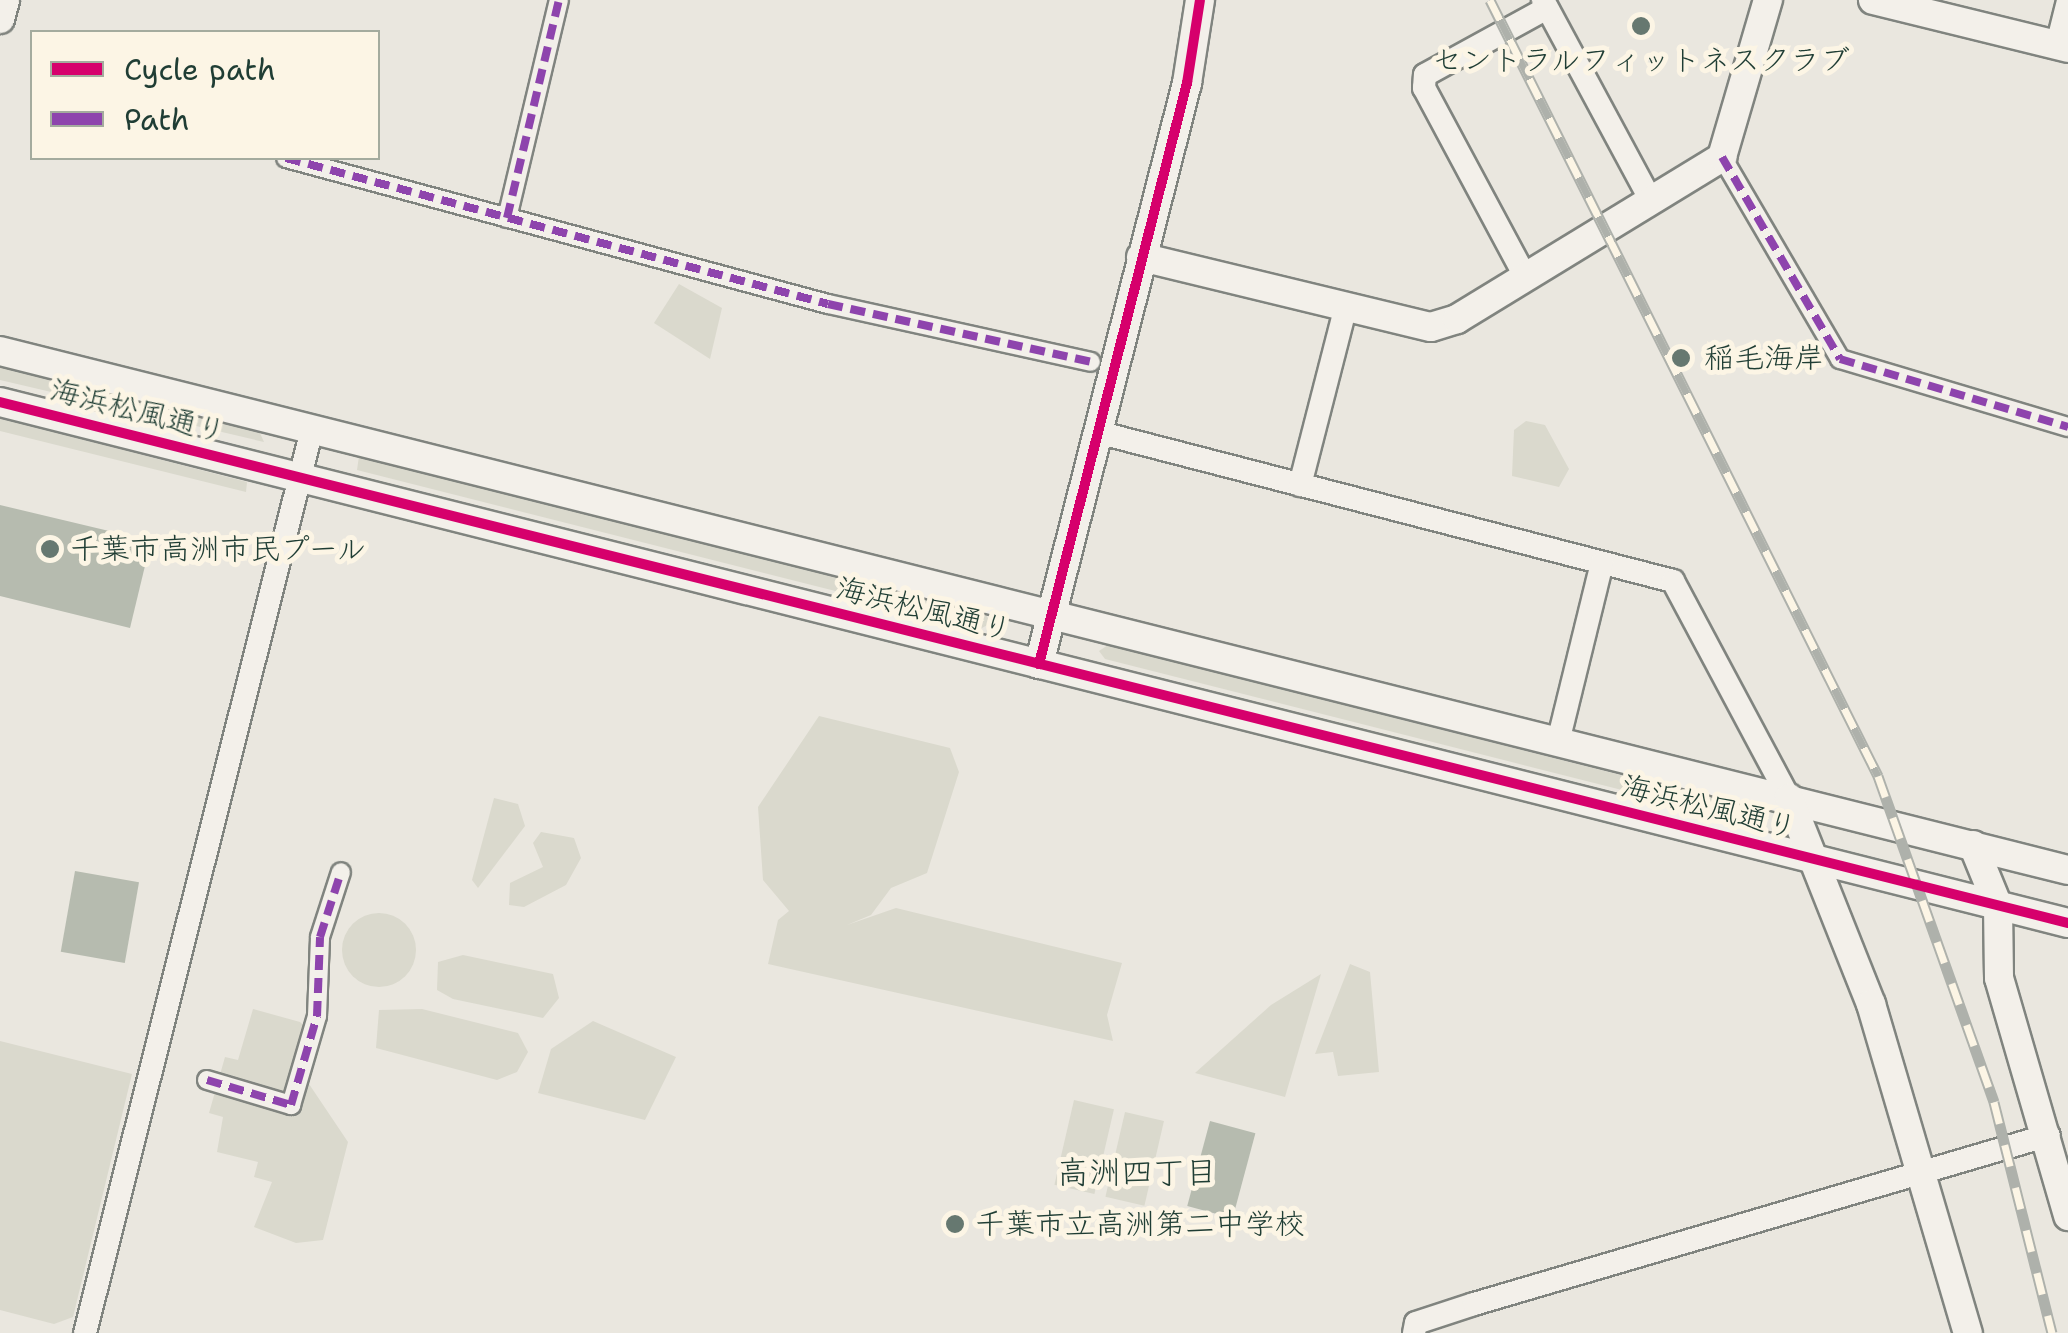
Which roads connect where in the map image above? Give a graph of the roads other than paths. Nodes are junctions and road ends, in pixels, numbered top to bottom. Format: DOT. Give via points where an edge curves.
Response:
graph roads {
  1 [pos="5,0"];
  2 [pos="560,0"];
  3 [pos="1200,0"];
  4 [pos="1768,0"];
  5 [pos="1873,0"];
  6 [pos="2068,1"];
  7 [pos="1545,4"];
  8 [pos="0,20"];
  9 [pos="2062,47"];
  10 [pos="1722,156"];
  11 [pos="293,160"];
  12 [pos="1650,199"];
  13 [pos="507,218"];
  14 [pos="1141,257"];
  15 [pos="1526,278"];
  16 [pos="1346,310"];
  17 [pos="0,351"];
  18 [pos="1092,362"];
  19 [pos="0,402"];
  20 [pos="2068,427"];
  21 [pos="312,428"];
  22 [pos="1097,432"];
  23 [pos="300,478"];
  24 [pos="1300,485"];
  25 [pos="1602,563"];
  26 [pos="1051,614"];
  27 [pos="1040,664"];
  28 [pos="1558,742"];
  29 [pos="1789,798"];
  30 [pos="1973,845"];
  31 [pos="1813,859"];
  32 [pos="2068,870"];
  33 [pos="342,872"];
  34 [pos="1998,906"];
  35 [pos="2068,923"];
  36 [pos="207,1080"];
  37 [pos="2048,1135"];
  38 [pos="1928,1172"];
  39 [pos="2068,1216"];
  40 [pos="86,1333"];
  41 [pos="1414,1333"];
  42 [pos="1968,1333"];
  1 -- 8 [label="street"];
  2 -- 13 [label="street"];
  3 -- 14 [label="street"];
  4 -- 10 [label="street"];
  5 -- 9 [label="street"];
  6 -- 9 [label="street"];
  7 -- 12 [label="street"];
  7 -- 15 [label="street" via="1425,74 1424,88"];
  10 -- 12 [label="street"];
  10 -- 20 [label="street" via="1840,359"];
  11 -- 13 [label="street"];
  12 -- 15 [label="street"];
  13 -- 18 [label="street"];
  14 -- 16 [label="street"];
  14 -- 22 [label="street"];
  15 -- 16 [label="street" via="1431,328"];
  16 -- 24 [label="street"];
  17 -- 21 [label="street, 海浜松風通り"];
  19 -- 23 [label="street, 海浜松風通り"];
  21 -- 23 [label="street"];
  21 -- 26 [label="street, 海浜松風通り"];
  22 -- 24 [label="street"];
  22 -- 26 [label="street"];
  23 -- 27 [label="street, 海浜松風通り"];
  23 -- 40 [label="street"];
  24 -- 25 [label="street"];
  25 -- 28 [label="street"];
  25 -- 29 [label="street" via="1673,580 1686,592"];
  26 -- 27 [label="street"];
  26 -- 28 [label="street, 海浜松風通り"];
  27 -- 31 [label="street, 海浜松風通り"];
  28 -- 29 [label="street, 海浜松風通り"];
  29 -- 30 [label="street, 海浜松風通り"];
  29 -- 31 [label="street"];
  30 -- 32 [label="street, 海浜松風通り"];
  30 -- 34 [label="street"];
  31 -- 34 [label="street, 海浜松風通り"];
  31 -- 38 [label="street"];
  33 -- 36 [label="street" via="320,936 317,1016 291,1105"];
  34 -- 35 [label="street, 海浜松風通り"];
  34 -- 37 [label="street" via="1999,978"];
  37 -- 38 [label="street"];
  37 -- 39 [label="street"];
  38 -- 41 [label="street" via="1474,1304 1416,1323"];
  38 -- 42 [label="street"];
}
